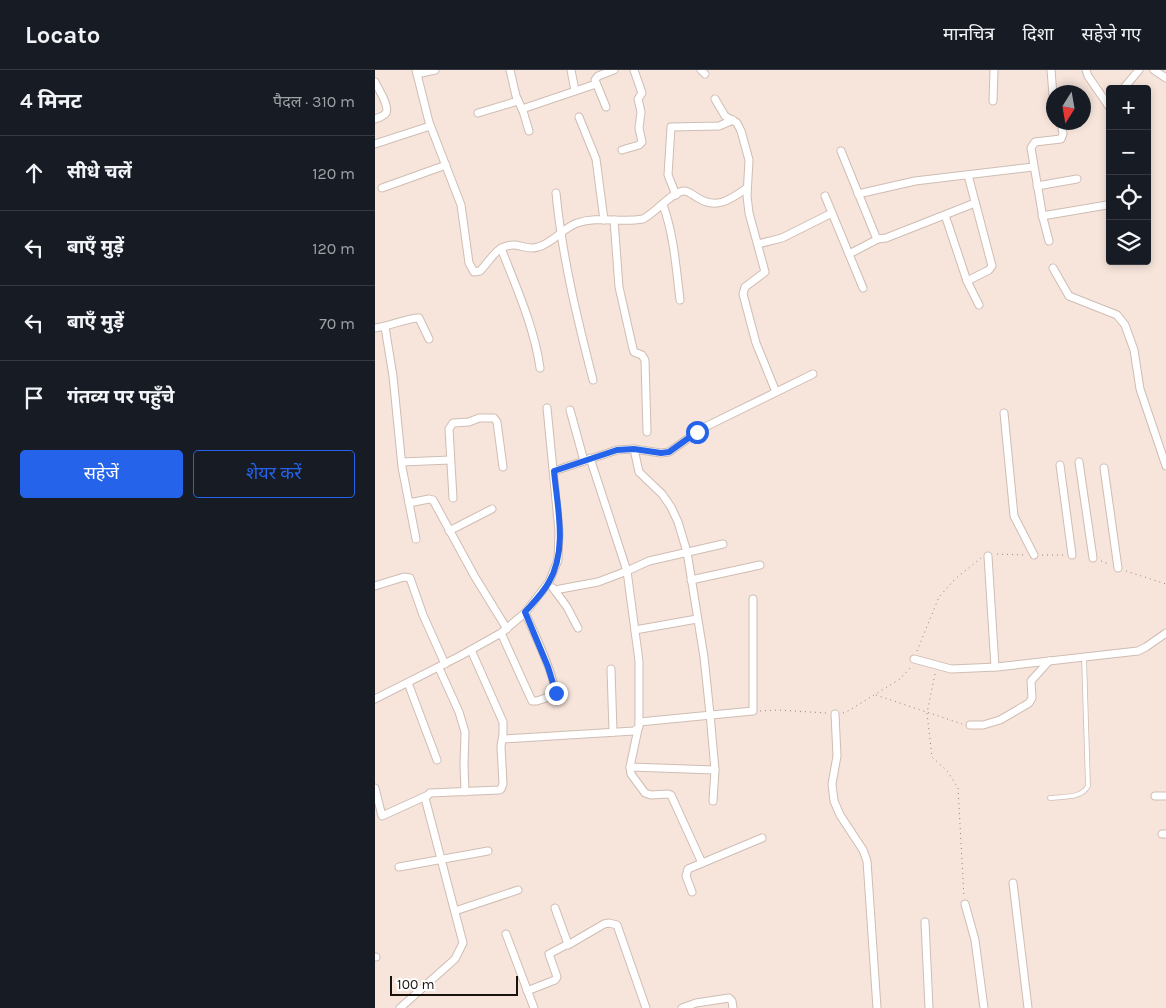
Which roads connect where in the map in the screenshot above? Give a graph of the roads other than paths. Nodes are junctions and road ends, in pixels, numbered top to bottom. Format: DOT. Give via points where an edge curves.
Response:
graph roads {
  1 [pos="435,70"];
  2 [pos="509,70"];
  3 [pos="571,70"];
  4 [pos="614,70"];
  5 [pos="634,70"];
  6 [pos="993,70"];
  7 [pos="1051,70"];
  8 [pos="1086,70"];
  9 [pos="1139,70"];
  10 [pos="1154,70"];
  11 [pos="417,72"];
  12 [pos="1166,78"];
  13 [pos="375,82"];
  14 [pos="596,84"];
  15 [pos="1052,85"];
  16 [pos="1126,85"];
  17 [pos="575,91"];
  18 [pos="715,99"];
  19 [pos="517,101"];
  20 [pos="993,101"];
  21 [pos="1106,102"];
  22 [pos="606,107"];
  23 [pos="522,109"];
  24 [pos="478,113"];
  25 [pos="579,117"];
  26 [pos="375,119"];
  27 [pos="733,120"];
  28 [pos="430,126"];
  29 [pos="1062,130"];
  30 [pos="529,131"];
  31 [pos="375,144"];
  32 [pos="622,150"];
  33 [pos="841,151"];
  34 [pos="446,165"];
  35 [pos="1033,167"];
  36 [pos="968,175"];
  37 [pos="1077,179"];
  38 [pos="1037,186"];
  39 [pos="382,188"];
  40 [pos="747,188"];
  41 [pos="556,193"];
  42 [pos="858,194"];
  43 [pos="676,195"];
  44 [pos="825,196"];
  45 [pos="975,203"];
  46 [pos="663,205"];
  47 [pos="1106,205"];
  48 [pos="832,214"];
  49 [pos="945,215"];
  50 [pos="1042,216"];
  51 [pos="603,220"];
  52 [pos="614,220"];
  53 [pos="560,234"];
  54 [pos="878,239"];
  55 [pos="1049,240"];
  56 [pos="758,244"];
  57 [pos="501,248"];
  58 [pos="849,254"];
  59 [pos="1053,268"];
  60 [pos="967,280"];
  61 [pos="863,288"];
  62 [pos="680,300"];
  63 [pos="979,305"];
  64 [pos="385,327"];
  65 [pos="375,328"];
  66 [pos="429,339"];
  67 [pos="541,368"];
  68 [pos="813,374"];
  69 [pos="593,380"];
  70 [pos="776,392"];
  71 [pos="547,408"];
  72 [pos="570,410"];
  73 [pos="1004,413"];
  74 [pos="647,432"];
  75 [pos="634,449"];
  76 [pos="450,460"];
  77 [pos="587,460"];
  78 [pos="402,462"];
  79 [pos="1079,462"];
  80 [pos="1060,465"];
  81 [pos="1166,466"];
  82 [pos="503,467"];
  83 [pos="1104,468"];
  84 [pos="554,471"];
  85 [pos="453,498"];
  86 [pos="409,503"];
  87 [pos="492,508"];
  88 [pos="449,531"];
  89 [pos="415,539"];
  90 [pos="723,544"];
  91 [pos="687,552"];
  92 [pos="1034,555"];
  93 [pos="1072,555"];
  94 [pos="988,556"];
  95 [pos="1093,558"];
  96 [pos="760,566"];
  97 [pos="1118,568"];
  98 [pos="627,572"];
  99 [pos="691,580"];
  100 [pos="549,582"];
  101 [pos="375,586"];
  102 [pos="555,590"];
  103 [pos="753,599"];
  104 [pos="525,612"];
  105 [pos="697,618"];
  106 [pos="578,628"];
  107 [pos="635,630"];
  108 [pos="504,631"];
  109 [pos="1166,633"];
  110 [pos="471,650"];
  111 [pos="1084,658"];
  112 [pos="914,659"];
  113 [pos="1050,661"];
  114 [pos="442,666"];
  115 [pos="995,667"];
  116 [pos="611,669"];
  117 [pos="408,683"];
  118 [pos="375,699"];
  119 [pos="710,714"];
  120 [pos="835,714"];
  121 [pos="638,725"];
  122 [pos="970,725"];
  123 [pos="613,732"];
  124 [pos="503,739"];
  125 [pos="437,760"];
  126 [pos="630,767"];
  127 [pos="715,770"];
  128 [pos="375,788"];
  129 [pos="465,792"];
  130 [pos="427,796"];
  131 [pos="1155,796"];
  132 [pos="1166,796"];
  133 [pos="1050,798"];
  134 [pos="713,801"];
  135 [pos="376,804"];
  136 [pos="762,838"];
  137 [pos="488,851"];
  138 [pos="441,860"];
  139 [pos="702,863"];
  140 [pos="399,867"];
  141 [pos="1013,883"];
  142 [pos="518,890"];
  143 [pos="692,892"];
  144 [pos="965,904"];
  145 [pos="555,908"];
  146 [pos="455,911"];
  147 [pos="925,922"];
  148 [pos="505,934"];
  149 [pos="568,945"];
  150 [pos="527,991"];
  151 [pos="400,1008"];
  152 [pos="534,1008"];
  153 [pos="646,1008"];
  154 [pos="682,1008"];
  155 [pos="733,1008"];
  156 [pos="877,1008"];
  157 [pos="929,1008"];
  158 [pos="984,1008"];
  159 [pos="1028,1008"];
  1 -- 11 [label="street"];
  2 -- 19 [label="street"];
  3 -- 17 [label="street"];
  4 -- 14 [label="street" via="598,76"];
  5 -- 32 [label="street" via="642,93 639,99 642,142"];
  6 -- 20 [label="street"];
  7 -- 15 [label="street"];
  8 -- 21 [label="street"];
  9 -- 16 [label="street"];
  10 -- 12 [label="street"];
  11 -- 28 [label="street"];
  13 -- 26 [label="street" via="387,110 385,115"];
  14 -- 17 [label="street"];
  14 -- 22 [label="street"];
  17 -- 23 [label="street"];
  18 -- 27 [label="street" via="725,116"];
  19 -- 23 [label="street"];
  19 -- 24 [label="street"];
  23 -- 30 [label="street"];
  25 -- 51 [label="street" via="596,159"];
  27 -- 40 [label="street" via="740,127 749,160"];
  27 -- 43 [label="street" via="719,126 671,127 668,175"];
  28 -- 31 [label="street"];
  28 -- 34 [label="street"];
  29 -- 35 [label="street" via="1061,139 1035,142 1031,146"];
  33 -- 42 [label="street"];
  34 -- 39 [label="street"];
  34 -- 57 [label="street" via="461,205 471,270 480,271"];
  35 -- 36 [label="street"];
  35 -- 38 [label="street"];
  36 -- 42 [label="street" via="915,181"];
  36 -- 45 [label="street"];
  37 -- 38 [label="street"];
  38 -- 50 [label="street"];
  40 -- 43 [label="street" via="720,204 709,203 685,191"];
  40 -- 56 [label="street" via="749,213"];
  41 -- 53 [label="street"];
  42 -- 54 [label="street"];
  43 -- 46 [label="street"];
  44 -- 48 [label="street"];
  45 -- 49 [label="street"];
  45 -- 60 [label="street" via="992,266"];
  46 -- 52 [label="street" via="643,219"];
  46 -- 62 [label="street" via="674,246"];
  47 -- 50 [label="street"];
  48 -- 56 [label="street" via="787,236"];
  48 -- 58 [label="street"];
  49 -- 54 [label="street"];
  49 -- 60 [label="street"];
  50 -- 55 [label="street"];
  51 -- 52 [label="street"];
  51 -- 53 [label="street" via="577,223"];
  52 -- 74 [label="street" via="619,287 633,349 645,360"];
  53 -- 57 [label="street" via="536,248 516,245"];
  53 -- 69 [label="street"];
  54 -- 58 [label="street"];
  56 -- 70 [label="street" via="765,272 745,287 743,294 756,343"];
  57 -- 67 [label="street" via="530,325"];
  58 -- 61 [label="street"];
  59 -- 81 [label="street" via="1069,296 1117,315 1125,325 1134,350 1140,389"];
  60 -- 63 [label="street"];
  64 -- 65 [label="street"];
  64 -- 66 [label="street" via="419,318"];
  64 -- 78 [label="street"];
  68 -- 70 [label="street"];
  70 -- 75 [label="street" via="703,428 669,452"];
  71 -- 84 [label="street"];
  72 -- 77 [label="street"];
  73 -- 92 [label="street" via="1014,516"];
  75 -- 77 [label="street" via="617,450"];
  75 -- 91 [label="street" via="639,472 671,507"];
  76 -- 78 [label="street"];
  76 -- 82 [label="street" via="450,426 492,417 497,422"];
  76 -- 85 [label="street"];
  77 -- 84 [label="street"];
  77 -- 98 [label="street"];
  78 -- 86 [label="street"];
  79 -- 95 [label="street"];
  80 -- 93 [label="street"];
  83 -- 97 [label="street"];
  84 -- 100 [label="street" via="559,550"];
  86 -- 88 [label="street" via="433,500"];
  86 -- 89 [label="street"];
  87 -- 88 [label="street"];
  88 -- 108 [label="street"];
  90 -- 91 [label="street"];
  91 -- 98 [label="street" via="649,561"];
  91 -- 99 [label="street"];
  94 -- 115 [label="street"];
  96 -- 99 [label="street"];
  98 -- 102 [label="street" via="598,582"];
  98 -- 107 [label="street"];
  99 -- 105 [label="street"];
  100 -- 102 [label="street"];
  100 -- 104 [label="street"];
  101 -- 114 [label="street" via="410,578"];
  102 -- 106 [label="street"];
  103 -- 119 [label="street" via="753,711"];
  104 -- 108 [label="street"];
  104 -- 108 [label="street" via="548,667 556,691 554,695 532,701"];
  105 -- 107 [label="street"];
  105 -- 119 [label="street"];
  107 -- 121 [label="street"];
  108 -- 110 [label="street"];
  109 -- 111 [label="street" via="1138,651"];
  110 -- 114 [label="street"];
  110 -- 124 [label="street" via="501,719"];
  111 -- 113 [label="street"];
  111 -- 133 [label="lane" via="1087,786 1080,795"];
  112 -- 115 [label="street" via="951,669"];
  113 -- 115 [label="street"];
  113 -- 122 [label="street" via="1031,681 1029,704 999,720"];
  114 -- 117 [label="street"];
  114 -- 129 [label="street" via="465,732"];
  116 -- 123 [label="street"];
  117 -- 118 [label="street"];
  117 -- 125 [label="street"];
  119 -- 121 [label="street"];
  119 -- 127 [label="street"];
  120 -- 156 [label="street" via="837,756 832,791 837,808 867,861"];
  121 -- 123 [label="street" via="634,731"];
  121 -- 126 [label="street"];
  123 -- 124 [label="street"];
  124 -- 129 [label="street" via="503,788"];
  126 -- 127 [label="street"];
  126 -- 139 [label="street" via="631,774 645,793 671,796"];
  127 -- 134 [label="street"];
  128 -- 135 [label="street"];
  129 -- 130 [label="street" via="430,793"];
  130 -- 135 [label="street" via="384,816"];
  130 -- 138 [label="street"];
  131 -- 132 [label="street"];
  136 -- 139 [label="street"];
  137 -- 138 [label="street"];
  138 -- 140 [label="street"];
  138 -- 146 [label="street"];
  139 -- 143 [label="street" via="688,869 685,874"];
  141 -- 159 [label="street"];
  142 -- 146 [label="street"];
  144 -- 158 [label="street" via="975,940"];
  145 -- 149 [label="street"];
  146 -- 151 [label="street" via="463,938 462,948 437,976"];
  147 -- 157 [label="street"];
  148 -- 150 [label="street"];
  149 -- 150 [label="street" via="549,954 557,978"];
  149 -- 153 [label="street" via="604,924 617,925"];
  150 -- 152 [label="street"];
  154 -- 155 [label="street" via="725,998 731,999"];
}
